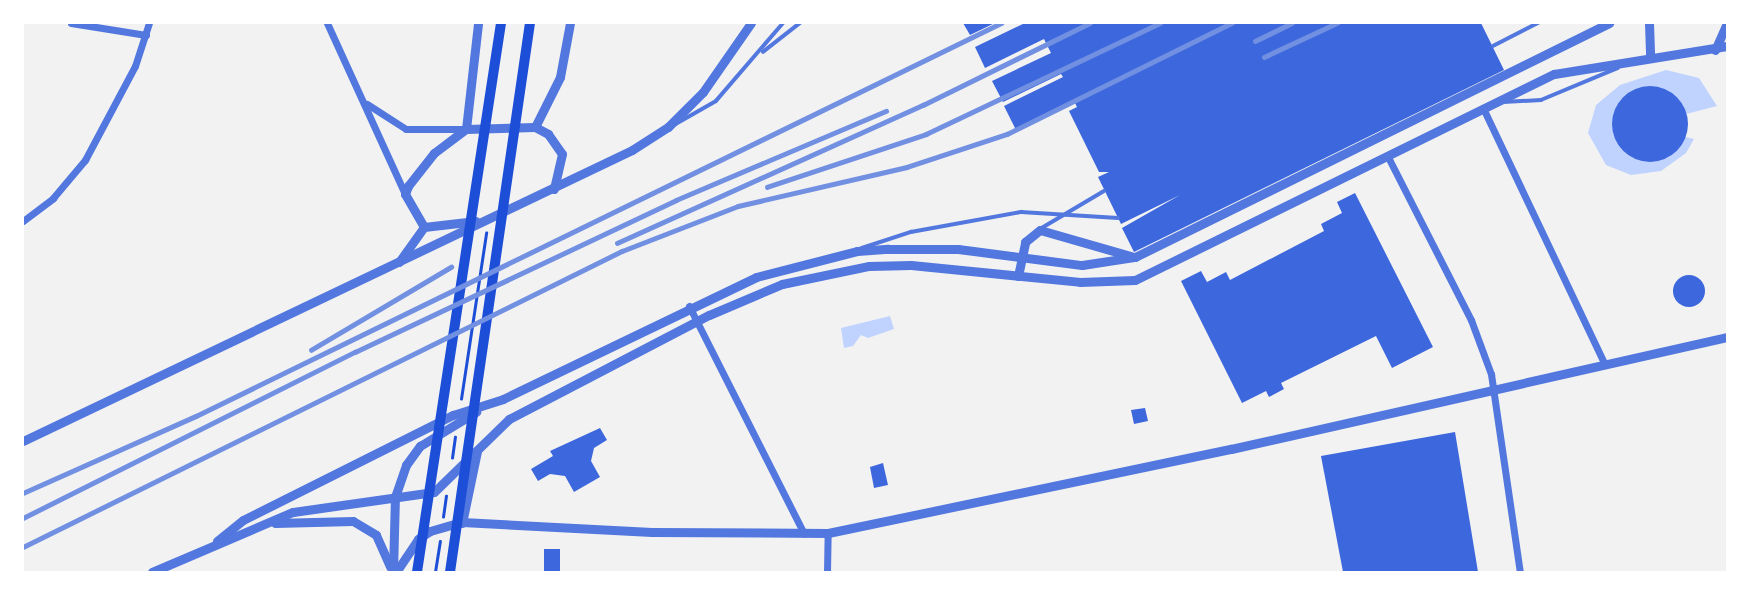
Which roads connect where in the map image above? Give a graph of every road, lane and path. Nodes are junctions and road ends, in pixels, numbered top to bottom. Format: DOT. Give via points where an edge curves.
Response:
graph roads {
  1 [pos="71,23"];
  2 [pos="149,23"];
  3 [pos="327,23"];
  4 [pos="478,23"];
  5 [pos="502,23"];
  6 [pos="530,23"];
  7 [pos="570,23"];
  8 [pos="751,23"];
  9 [pos="783,23"];
  10 [pos="800,23"];
  11 [pos="1538,23"];
  12 [pos="1609,23"];
  13 [pos="1649,23"];
  14 [pos="1727,23"];
  15 [pos="146,35"];
  16 [pos="1493,46"];
  17 [pos="1727,46"];
  18 [pos="1715,50"];
  19 [pos="759,55"];
  20 [pos="1650,56"];
  21 [pos="1634,60"];
  22 [pos="364,101"];
  23 [pos="1497,101"];
  24 [pos="1483,108"];
  25 [pos="535,127"];
  26 [pos="668,127"];
  27 [pos="466,129"];
  28 [pos="1388,157"];
  29 [pos="554,189"];
  30 [pos="1104,191"];
  31 [pos="405,194"];
  32 [pos="1064,214"];
  33 [pos="1118,218"];
  34 [pos="23,221"];
  35 [pos="487,224"];
  36 [pos="424,227"];
  37 [pos="1035,232"];
  38 [pos="857,251"];
  39 [pos="1022,255"];
  40 [pos="1135,257"];
  41 [pos="398,263"];
  42 [pos="1018,276"];
  43 [pos="689,306"];
  44 [pos="697,321"];
  45 [pos="1727,337"];
  46 [pos="1605,365"];
  47 [pos="1494,388"];
  48 [pos="503,399"];
  49 [pos="460,407"];
  50 [pos="456,435"];
  51 [pos="23,441"];
  52 [pos="477,450"];
  53 [pos="451,462"];
  54 [pos="447,490"];
  55 [pos="395,497"];
  56 [pos="462,522"];
  57 [pos="266,523"];
  58 [pos="828,533"];
  59 [pos="804,534"];
  60 [pos="216,542"];
  61 [pos="152,572"];
  62 [pos="394,572"];
  63 [pos="417,572"];
  64 [pos="435,572"];
  65 [pos="452,572"];
  66 [pos="827,572"];
  67 [pos="1520,572"];
  1 -- 15 [label="street"];
  2 -- 15 [label="street"];
  3 -- 22 [label="street"];
  4 -- 27 [label="street"];
  5 -- 63 [label="main road"];
  6 -- 65 [label="main road"];
  7 -- 25 [label="street" via="560,77"];
  8 -- 26 [label="street" via="703,92"];
  9 -- 19 [label="lane"];
  10 -- 19 [label="lane"];
  11 -- 16 [label="lane"];
  12 -- 40 [label="street"];
  13 -- 20 [label="street"];
  14 -- 18 [label="street"];
  15 -- 34 [label="street" via="122,94 85,160 53,198"];
  17 -- 18 [label="street"];
  18 -- 20 [label="street"];
  19 -- 26 [label="lane" via="716,101"];
  20 -- 21 [label="street"];
  21 -- 23 [label="street" via="1558,73"];
  21 -- 23 [label="lane" via="1541,100 1523,104"];
  22 -- 27 [label="street" via="406,129"];
  22 -- 31 [label="street"];
  23 -- 24 [label="street"];
  24 -- 28 [label="street"];
  24 -- 46 [label="street"];
  25 -- 27 [label="street"];
  25 -- 29 [label="street" via="548,134 562,155"];
  26 -- 29 [label="street"];
  27 -- 31 [label="street" via="434,153"];
  28 -- 42 [label="street" via="1135,280 1080,282"];
  28 -- 47 [label="street" via="1471,320"];
  29 -- 35 [label="street"];
  30 -- 32 [label="lane"];
  31 -- 36 [label="street"];
  32 -- 33 [label="lane"];
  32 -- 37 [label="lane"];
  32 -- 38 [label="lane" via="1021,212 983,218 880,239"];
  35 -- 36 [label="street"];
  35 -- 41 [label="street"];
  35 -- 49 [label="path"];
  36 -- 41 [label="street"];
  37 -- 39 [label="street" via="1025,242"];
  37 -- 40 [label="street"];
  38 -- 39 [label="street" via="958,249"];
  38 -- 43 [label="street" via="756,277"];
  39 -- 40 [label="street" via="1082,265"];
  39 -- 42 [label="street"];
  41 -- 51 [label="street"];
  42 -- 44 [label="street" via="911,265 869,266 782,284"];
  43 -- 44 [label="street"];
  43 -- 48 [label="street"];
  44 -- 52 [label="street" via="509,419"];
  44 -- 59 [label="street"];
  45 -- 46 [label="street"];
  46 -- 47 [label="street"];
  47 -- 58 [label="street" via="1231,449"];
  47 -- 67 [label="street"];
  48 -- 55 [label="street" via="450,426 412,453"];
  48 -- 60 [label="street" via="453,415 256,514"];
  50 -- 53 [label="path"];
  52 -- 55 [label="street" via="434,492 416,498"];
  52 -- 56 [label="street"];
  54 -- 64 [label="path"];
  55 -- 57 [label="street" via="314,507"];
  55 -- 62 [label="street"];
  56 -- 59 [label="street"];
  56 -- 62 [label="street" via="418,539"];
  56 -- 65 [label="street"];
  57 -- 60 [label="street"];
  57 -- 62 [label="street" via="353,522 376,535"];
  58 -- 59 [label="street"];
  58 -- 66 [label="street"];
  60 -- 61 [label="street"];
}
